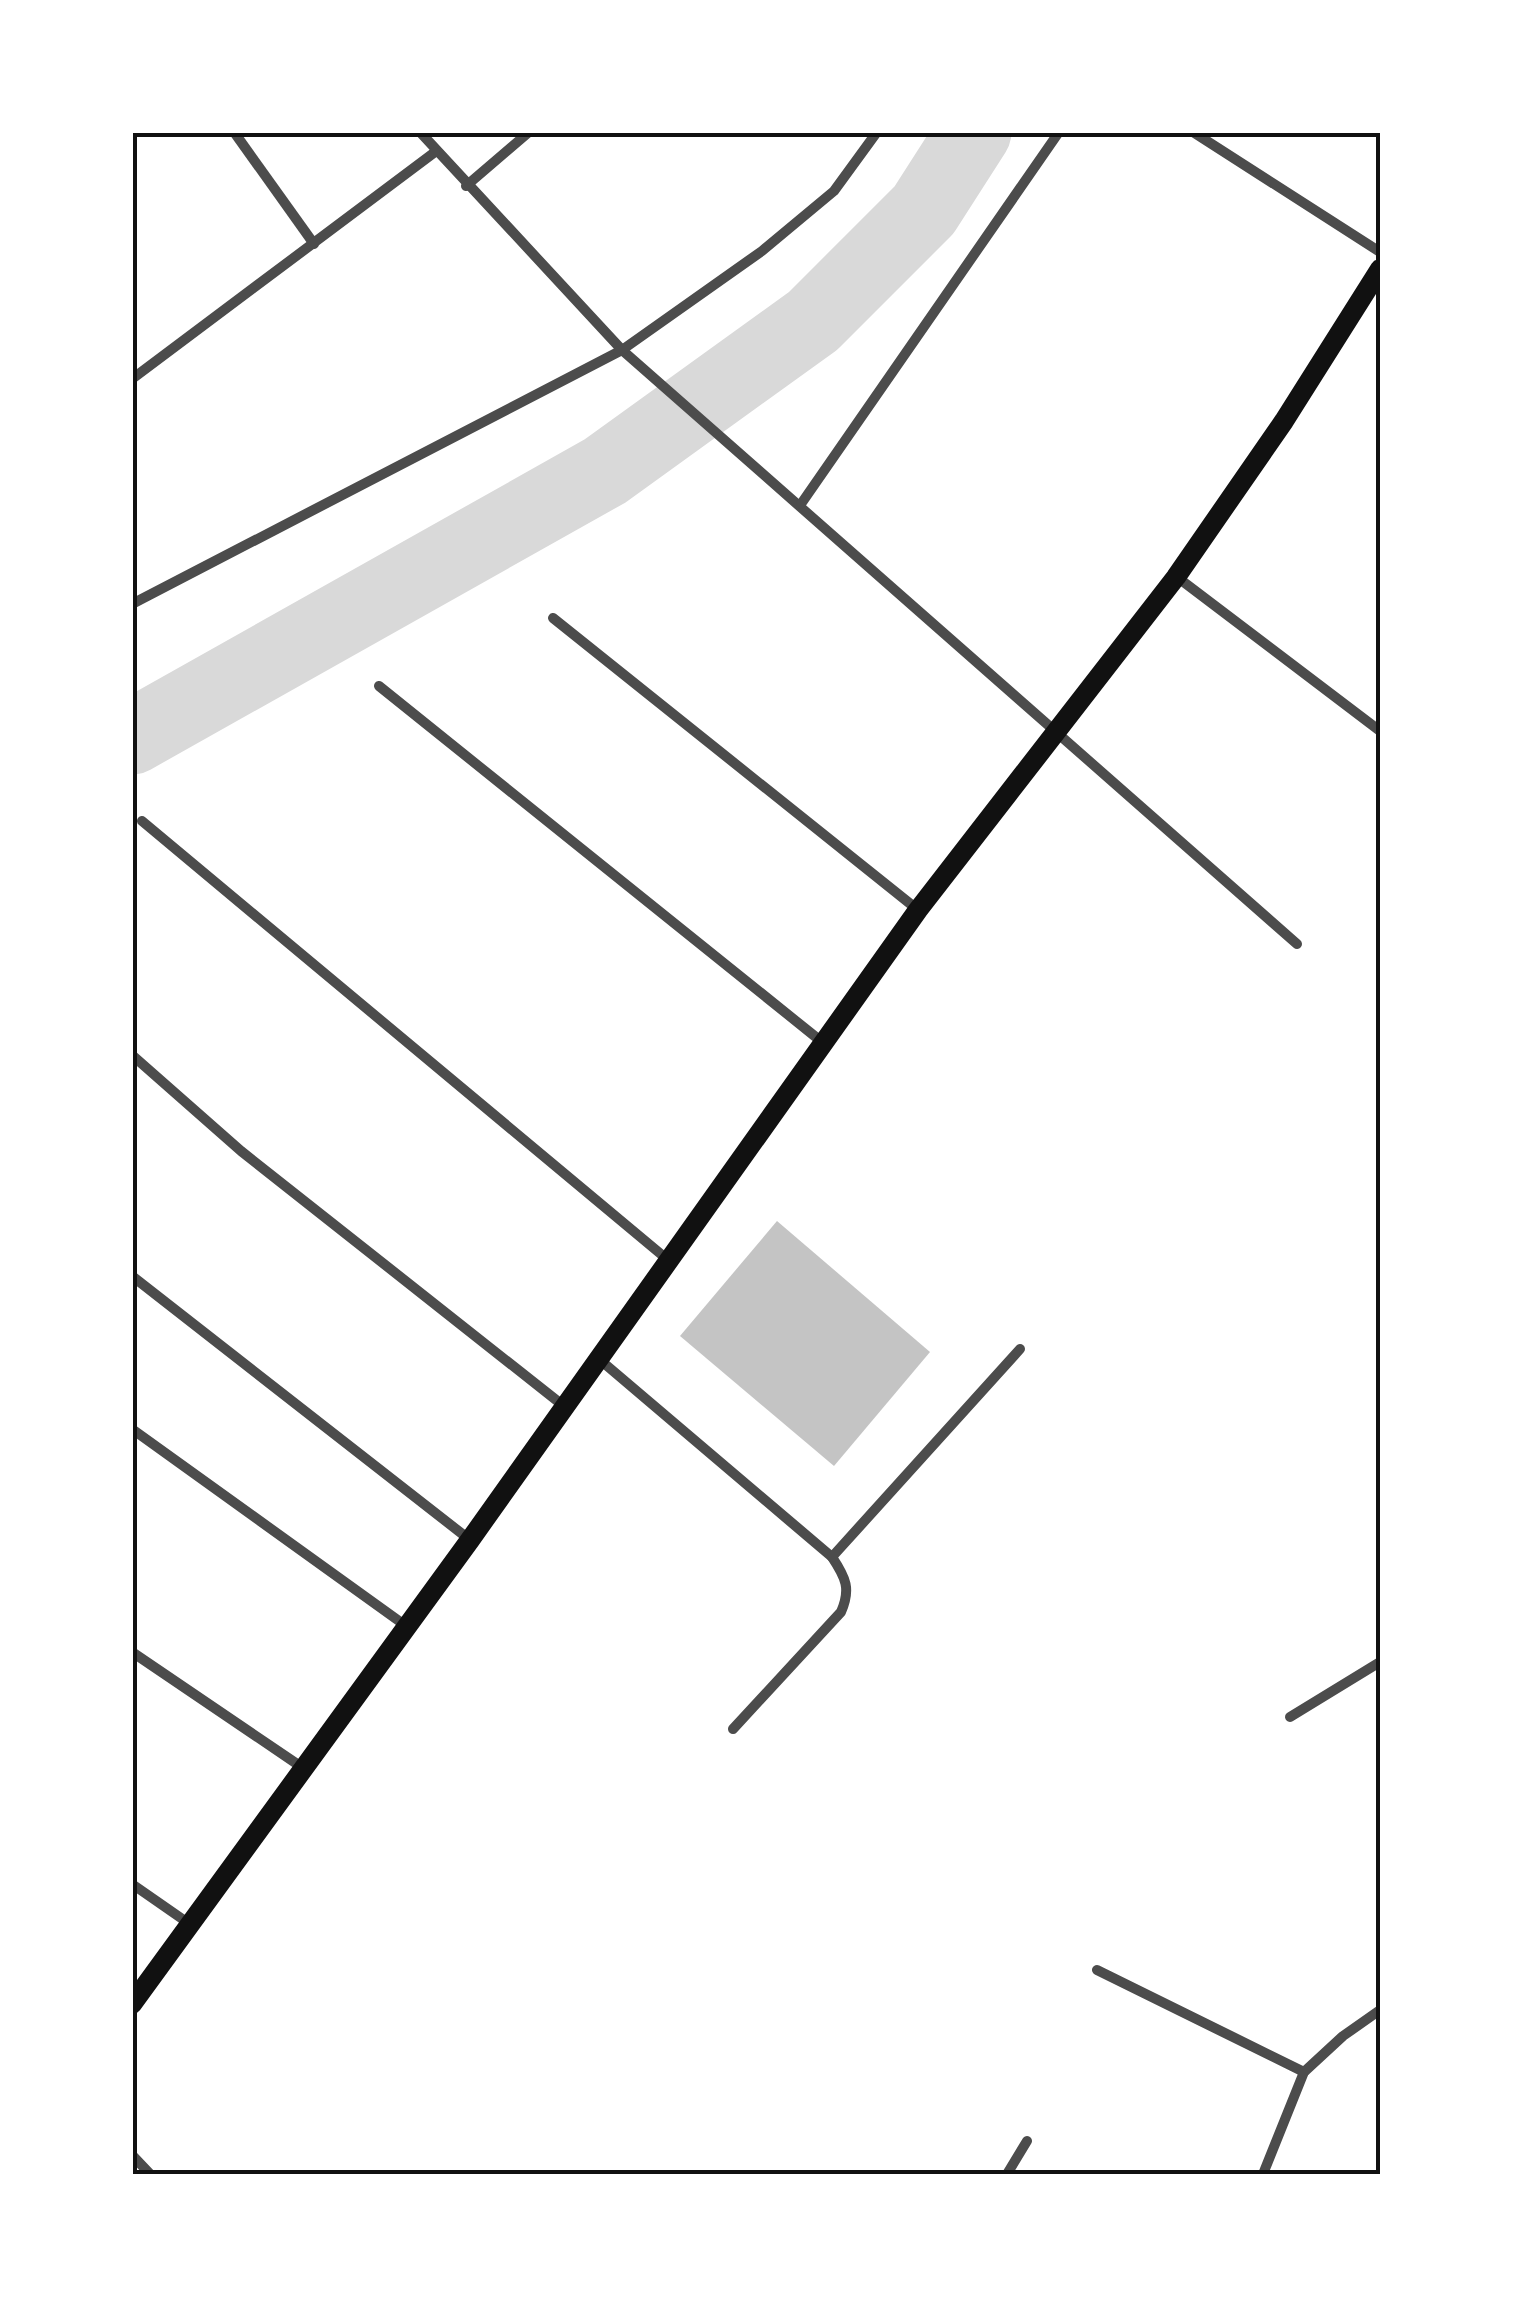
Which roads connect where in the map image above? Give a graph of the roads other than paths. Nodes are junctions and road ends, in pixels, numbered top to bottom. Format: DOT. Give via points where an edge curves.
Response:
graph roads {
  1 [pos="234,132"];
  2 [pos="420,132"];
  3 [pos="529,132"];
  4 [pos="877,132"];
  5 [pos="1059,132"];
  6 [pos="1193,132"];
  7 [pos="436,152"];
  8 [pos="466,186"];
  9 [pos="314,244"];
  10 [pos="1380,252"];
  11 [pos="1380,269"];
  12 [pos="622,350"];
  13 [pos="132,379"];
  14 [pos="801,504"];
  15 [pos="1176,577"];
  16 [pos="132,604"];
  17 [pos="553,618"];
  18 [pos="379,686"];
  19 [pos="1380,731"];
  20 [pos="1052,732"];
  21 [pos="142,821"];
  22 [pos="918,910"];
  23 [pos="1297,944"];
  24 [pos="822,1042"];
  25 [pos="132,1056"];
  26 [pos="668,1260"];
  27 [pos="132,1276"];
  28 [pos="1020,1349"];
  29 [pos="600,1359"];
  30 [pos="566,1408"];
  31 [pos="132,1429"];
  32 [pos="470,1540"];
  33 [pos="832,1558"];
  34 [pos="406,1626"];
  35 [pos="132,1652"];
  36 [pos="1380,1662"];
  37 [pos="1290,1717"];
  38 [pos="733,1729"];
  39 [pos="304,1768"];
  40 [pos="132,1884"];
  41 [pos="192,1924"];
  42 [pos="1097,1970"];
  43 [pos="132,2004"];
  44 [pos="1380,2010"];
  45 [pos="1304,2072"];
  46 [pos="1027,2141"];
  47 [pos="132,2155"];
  48 [pos="150,2174"];
  49 [pos="1008,2174"];
  50 [pos="1263,2174"];
  1 -- 9 [label="street"];
  2 -- 7 [label="street"];
  3 -- 8 [label="street"];
  4 -- 12 [label="street" via="834,191"];
  5 -- 14 [label="street"];
  6 -- 10 [label="street"];
  7 -- 8 [label="street"];
  7 -- 9 [label="street"];
  8 -- 12 [label="street"];
  9 -- 13 [label="street"];
  11 -- 15 [label="main road"];
  12 -- 14 [label="street"];
  12 -- 16 [label="street"];
  14 -- 20 [label="street"];
  15 -- 19 [label="street"];
  15 -- 20 [label="main road"];
  17 -- 22 [label="street"];
  18 -- 24 [label="street"];
  20 -- 22 [label="main road"];
  20 -- 23 [label="street"];
  21 -- 26 [label="street"];
  22 -- 24 [label="main road"];
  24 -- 26 [label="main road"];
  25 -- 30 [label="street" via="241,1151"];
  26 -- 29 [label="main road"];
  27 -- 32 [label="street"];
  28 -- 33 [label="street"];
  29 -- 30 [label="main road"];
  29 -- 33 [label="street"];
  30 -- 32 [label="main road"];
  31 -- 34 [label="street"];
  32 -- 34 [label="main road"];
  33 -- 38 [label="street" via="845,1577 848,1595 841,1612"];
  34 -- 39 [label="main road"];
  35 -- 39 [label="street"];
  36 -- 37 [label="street"];
  39 -- 41 [label="main road"];
  40 -- 41 [label="street"];
  41 -- 43 [label="main road"];
  42 -- 45 [label="street"];
  44 -- 45 [label="street"];
  45 -- 50 [label="street"];
  46 -- 49 [label="street"];
  47 -- 48 [label="street"];
}
